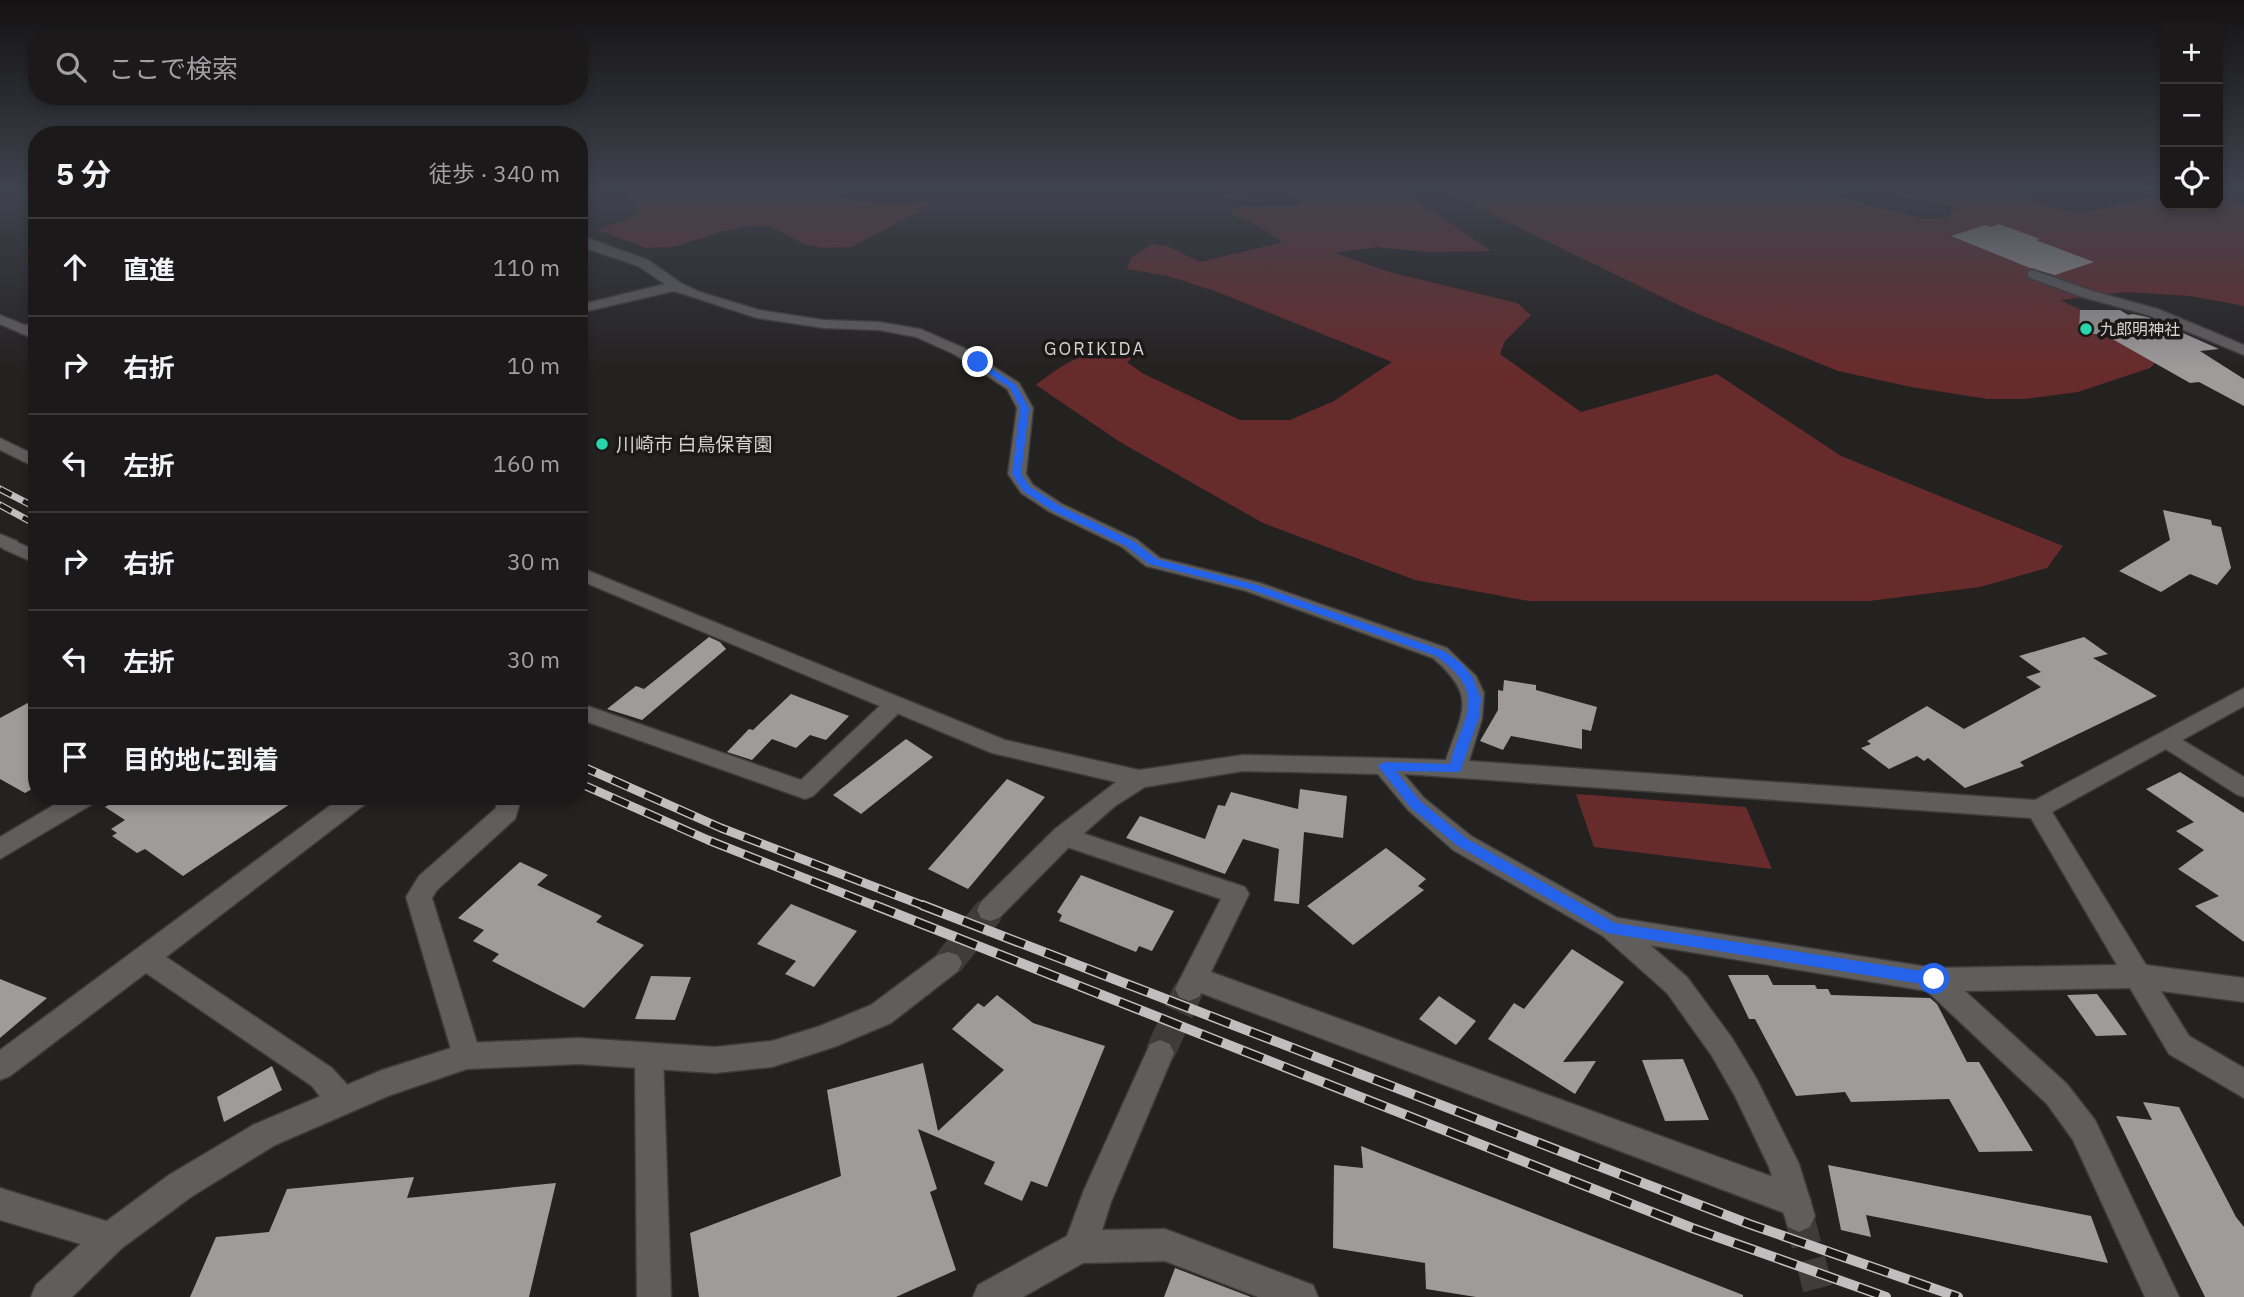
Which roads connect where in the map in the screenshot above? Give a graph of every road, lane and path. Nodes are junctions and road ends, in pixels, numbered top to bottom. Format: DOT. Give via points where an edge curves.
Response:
graph roads {
  1 [pos="600,249"];
  2 [pos="2033,274"];
  3 [pos="676,286"];
  4 [pos="588,307"];
  5 [pos="0,319"];
  6 [pos="28,329"];
  7 [pos="2244,350"];
  8 [pos="0,443"];
  9 [pos="28,458"];
  10 [pos="5,542"];
  11 [pos="28,554"];
  12 [pos="588,577"];
  13 [pos="2244,696"];
  14 [pos="894,705"];
  15 [pos="588,714"];
  16 [pos="2169,740"];
  17 [pos="1384,766"];
  18 [pos="1455,769"];
  19 [pos="1139,779"];
  20 [pos="2244,788"];
  21 [pos="73,805"];
  22 [pos="348,805"];
  23 [pos="508,805"];
  24 [pos="2038,809"];
  25 [pos="1064,835"];
  26 [pos="0,849"];
  27 [pos="990,910"];
  28 [pos="1612,928"];
  29 [pos="146,958"];
  30 [pos="948,963"];
  31 [pos="2140,976"];
  32 [pos="1934,979"];
  33 [pos="2244,990"];
  34 [pos="1160,1053"];
  35 [pos="467,1055"];
  36 [pos="649,1055"];
  37 [pos="0,1067"];
  38 [pos="2244,1084"];
  39 [pos="341,1100"];
  40 [pos="0,1204"];
  41 [pos="111,1237"];
  42 [pos="1080,1247"];
  43 [pos="48,1297"];
  44 [pos="653,1297"];
  45 [pos="990,1297"];
  46 [pos="1301,1297"];
  47 [pos="2162,1297"];
  1 -- 3 [label="street" via="643,263"];
  2 -- 7 [label="street" via="2153,312"];
  3 -- 4 [label="street"];
  3 -- 18 [label="street" via="757,314 920,333 978,362 1013,386 1025,408 1017,474 1027,489 1056,509 1129,543 1153,562 1253,587 1440,653 1458,666 1475,699"];
  5 -- 6 [label="street"];
  8 -- 9 [label="street"];
  10 -- 11 [label="street"];
  12 -- 14 [label="street"];
  13 -- 16 [label="street"];
  14 -- 15 [label="street" via="805,790"];
  14 -- 19 [label="street" via="1000,747"];
  16 -- 20 [label="street"];
  16 -- 24 [label="street"];
  17 -- 18 [label="street"];
  17 -- 19 [label="street" via="1243,763"];
  17 -- 28 [label="street" via="1416,804 1462,843"];
  18 -- 24 [label="street"];
  19 -- 25 [label="street"];
  21 -- 26 [label="street"];
  22 -- 29 [label="street"];
  23 -- 35 [label="street" via="506,813 428,883 419,897"];
  24 -- 31 [label="street"];
  25 -- 27 [label="street"];
  25 -- 28 [label="street" via="1236,894 1192,984 1797,1209 1784,1164 1722,1047 1677,985"];
  28 -- 32 [label="street"];
  29 -- 37 [label="street"];
  29 -- 39 [label="street" via="322,1077"];
  30 -- 36 [label="street" via="881,1014 772,1054 715,1060"];
  31 -- 32 [label="street"];
  31 -- 33 [label="street"];
  31 -- 38 [label="street" via="2179,1045"];
  32 -- 47 [label="street" via="2057,1094 2084,1130"];
  34 -- 42 [label="street"];
  35 -- 36 [label="street" via="578,1051"];
  35 -- 39 [label="street"];
  36 -- 44 [label="street"];
  39 -- 41 [label="street" via="264,1135 180,1186"];
  40 -- 41 [label="street"];
  41 -- 43 [label="street"];
  42 -- 45 [label="street"];
  42 -- 46 [label="street" via="1165,1245"];
}
